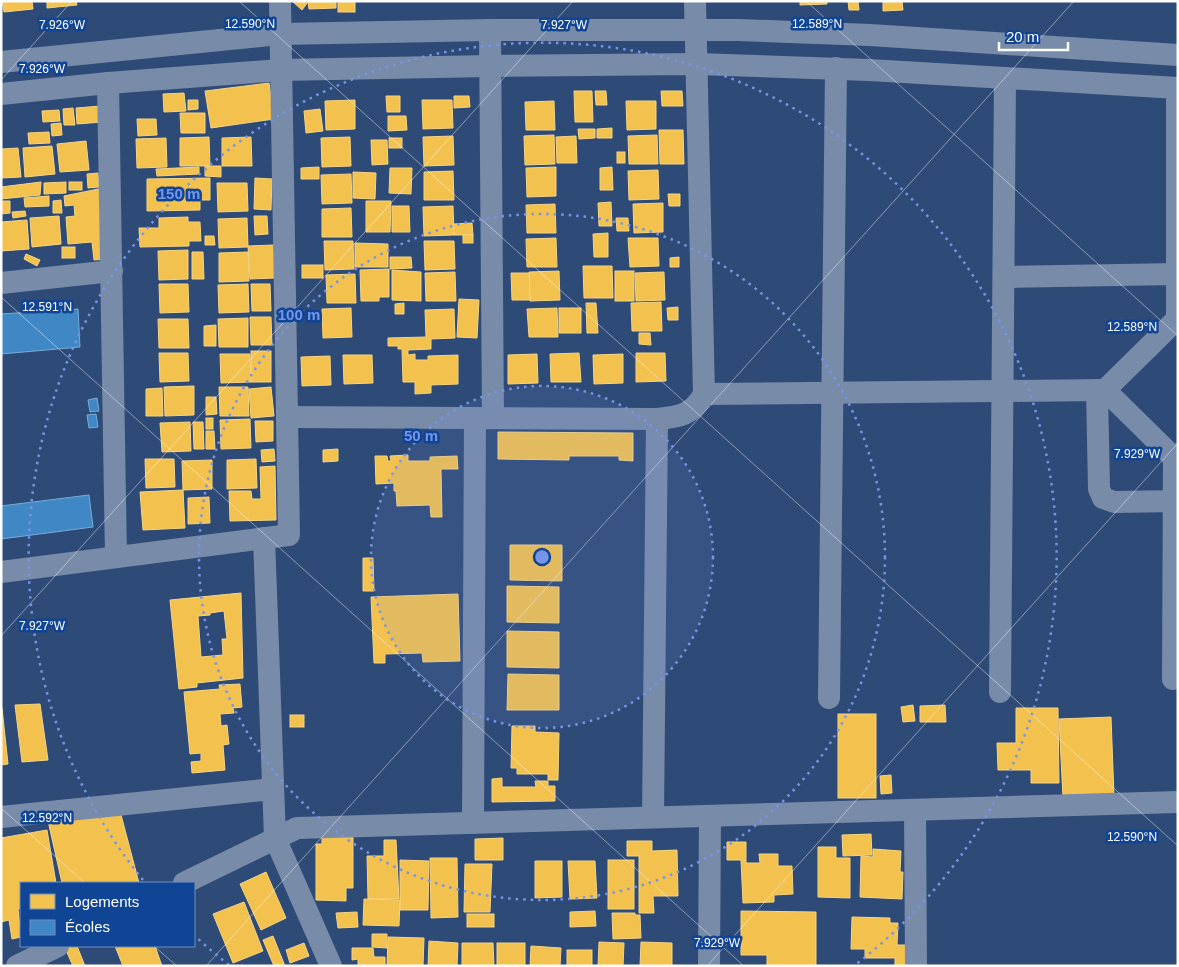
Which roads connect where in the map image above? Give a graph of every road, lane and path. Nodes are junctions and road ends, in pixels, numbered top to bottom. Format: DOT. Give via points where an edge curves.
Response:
graph roads {
  1 [pos="280,1"];
  2 [pos="695,1"];
  3 [pos="490,30"];
  4 [pos="695,30"];
  5 [pos="280,34"];
  6 [pos="1178,56"];
  7 [pos="1,62"];
  8 [pos="696,64"];
  9 [pos="490,66"];
  10 [pos="836,68"];
  11 [pos="281,70"];
  12 [pos="1006,78"];
  13 [pos="108,83"];
  14 [pos="1178,88"];
  15 [pos="1,94"];
  16 [pos="112,271"];
  17 [pos="1178,274"];
  18 [pos="1004,276"];
  19 [pos="1,282"];
  20 [pos="1178,317"];
  21 [pos="1002,390"];
  22 [pos="1101,390"];
  23 [pos="832,392"];
  24 [pos="704,394"];
  25 [pos="287,418"];
  26 [pos="484,418"];
  27 [pos="657,419"];
  28 [pos="1176,456"];
  29 [pos="1176,501"];
  30 [pos="264,538"];
  31 [pos="116,557"];
  32 [pos="1,572"];
  33 [pos="1172,679"];
  34 [pos="1000,692"];
  35 [pos="829,698"];
  36 [pos="273,789"];
  37 [pos="1178,802"];
  38 [pos="915,810"];
  39 [pos="710,816"];
  40 [pos="1,817"];
  41 [pos="653,817"];
  42 [pos="473,823"];
  43 [pos="275,838"];
  44 [pos="186,882"];
  45 [pos="56,947"];
  46 [pos="17,966"];
  47 [pos="331,966"];
  48 [pos="709,966"];
  49 [pos="916,966"];
  1 -- 5 [label="street"];
  2 -- 4 [label="street"];
  3 -- 4 [label="street"];
  3 -- 5 [label="street"];
  3 -- 9 [label="street"];
  4 -- 6 [label="street" via="870,35"];
  4 -- 8 [label="street"];
  5 -- 7 [label="street"];
  5 -- 11 [label="street"];
  8 -- 9 [label="street"];
  8 -- 10 [label="street"];
  8 -- 24 [label="street"];
  9 -- 11 [label="street"];
  9 -- 26 [label="street"];
  10 -- 12 [label="street"];
  10 -- 23 [label="street"];
  11 -- 13 [label="street"];
  11 -- 25 [label="street"];
  12 -- 14 [label="street"];
  12 -- 18 [label="street"];
  13 -- 15 [label="street"];
  13 -- 16 [label="street"];
  14 -- 17 [label="street"];
  16 -- 19 [label="street"];
  16 -- 31 [label="street"];
  17 -- 18 [label="street"];
  17 -- 20 [label="street"];
  18 -- 21 [label="street"];
  20 -- 22 [label="street"];
  21 -- 22 [label="street"];
  21 -- 23 [label="street"];
  21 -- 34 [label="street"];
  22 -- 28 [label="street"];
  22 -- 29 [label="street" via="1099,489 1103,498 1114,502"];
  23 -- 24 [label="street"];
  23 -- 35 [label="street"];
  24 -- 27 [label="street" via="690,411 676,418"];
  25 -- 26 [label="street"];
  25 -- 30 [label="street" via="289,535"];
  26 -- 27 [label="street"];
  26 -- 42 [label="street"];
  27 -- 41 [label="street"];
  28 -- 29 [label="street"];
  29 -- 33 [label="street"];
  30 -- 31 [label="street"];
  30 -- 36 [label="street"];
  31 -- 32 [label="street"];
  36 -- 40 [label="street"];
  36 -- 43 [label="street"];
  37 -- 38 [label="street"];
  38 -- 39 [label="street"];
  38 -- 49 [label="street"];
  39 -- 41 [label="street"];
  39 -- 48 [label="street"];
  41 -- 42 [label="street"];
  42 -- 43 [label="street" via="297,828"];
  43 -- 44 [label="street"];
  43 -- 47 [label="street"];
  45 -- 46 [label="street"];
}
